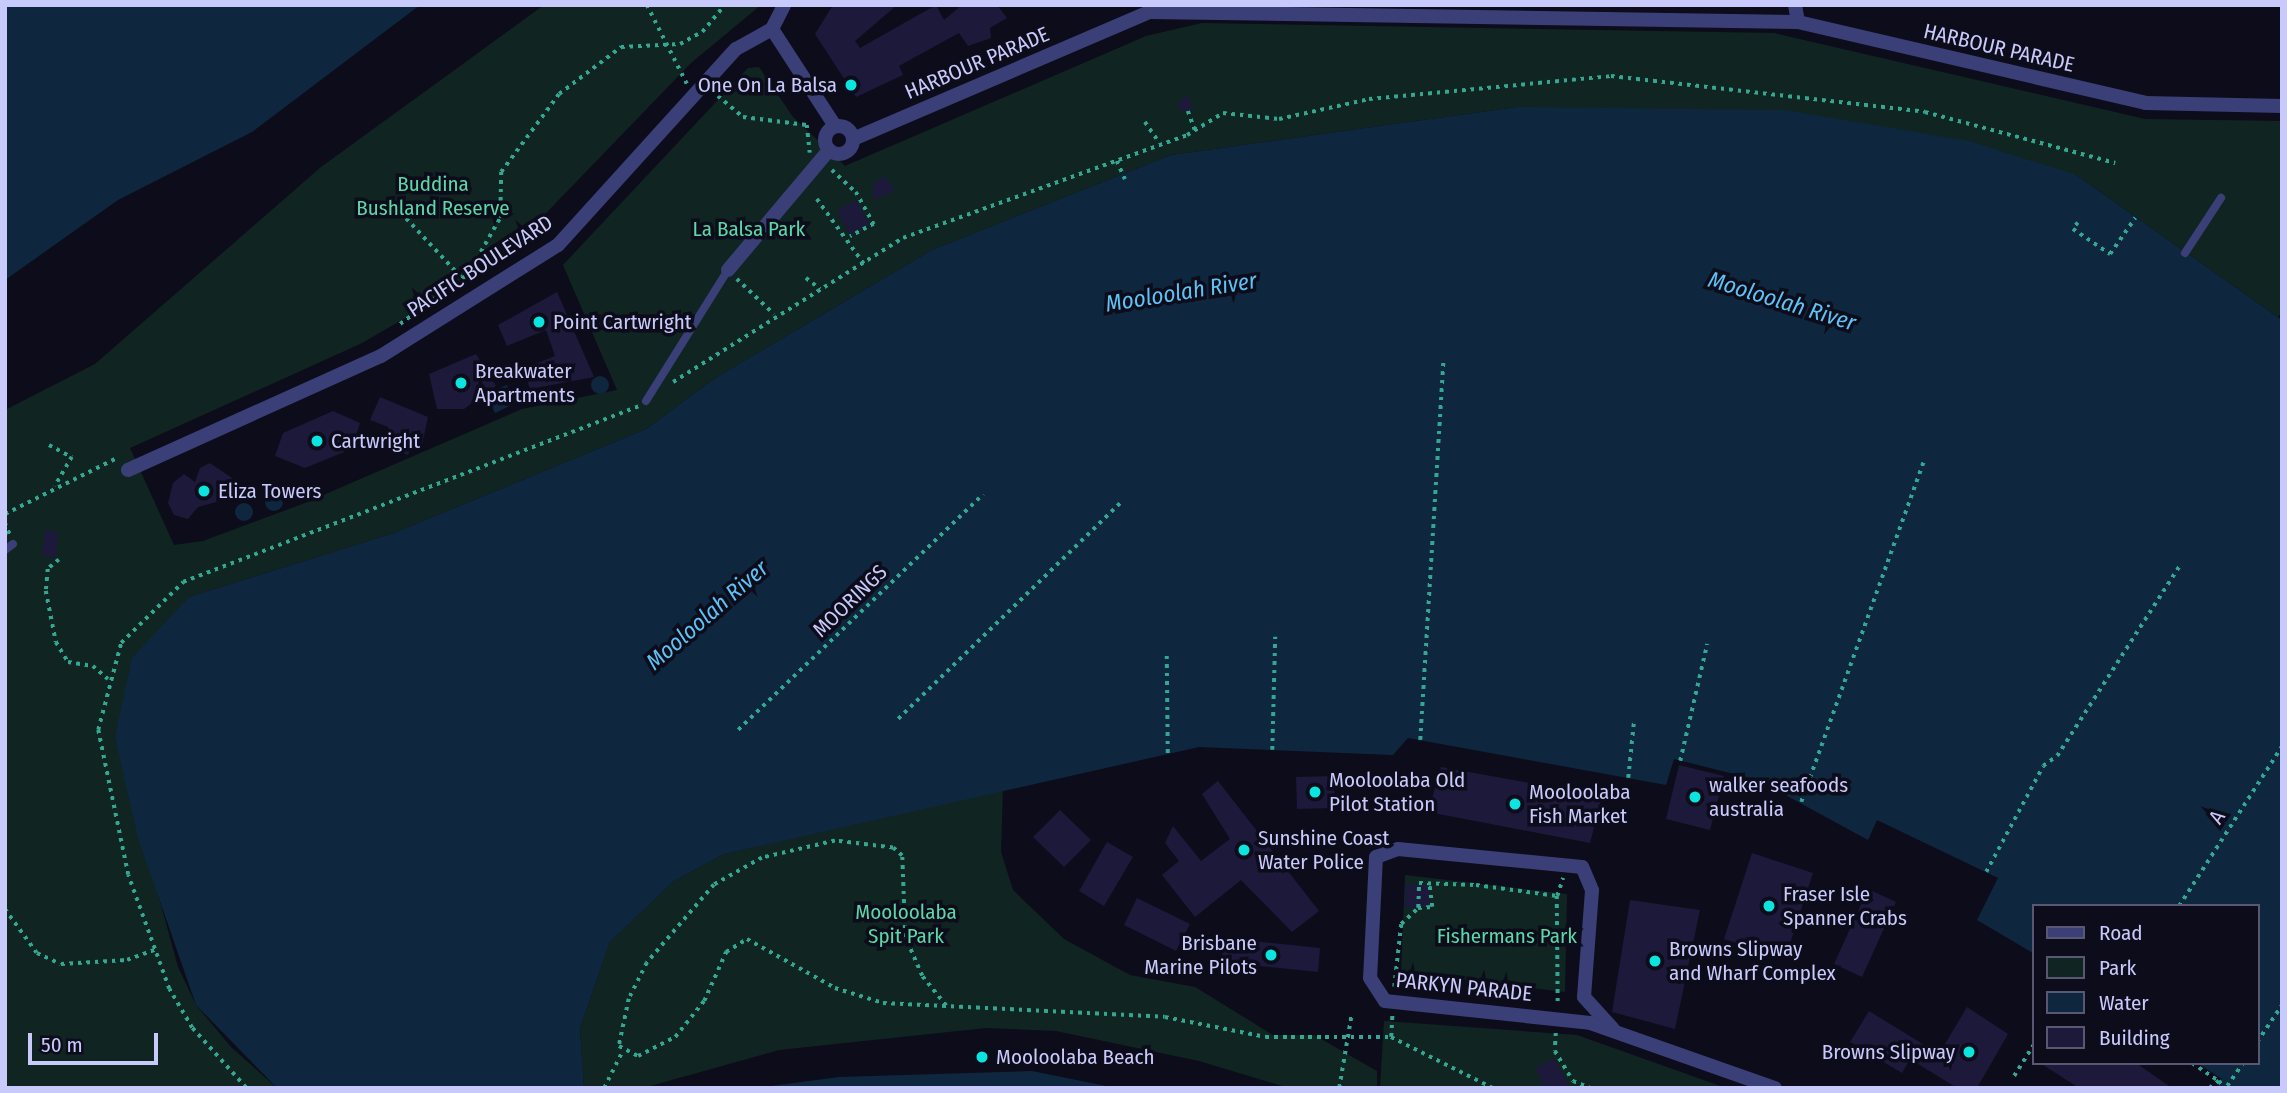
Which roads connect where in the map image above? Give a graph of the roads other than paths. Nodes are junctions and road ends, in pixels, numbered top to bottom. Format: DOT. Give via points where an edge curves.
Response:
graph roads {
  1 [pos="784,5"];
  2 [pos="1795,5"];
  3 [pos="1150,9"];
  4 [pos="1798,22"];
  5 [pos="772,29"];
  6 [pos="2282,106"];
  7 [pos="835,126"];
  8 [pos="853,139"];
  9 [pos="830,150"];
  10 [pos="2221,198"];
  11 [pos="2185,253"];
  12 [pos="728,270"];
  13 [pos="646,401"];
  14 [pos="128,470"];
  15 [pos="13,544"];
  16 [pos="5,550"];
  17 [pos="1584,997"];
  18 [pos="1557,1017"];
  19 [pos="1613,1029"];
  20 [pos="1766,1086"];
  1 -- 5 [label="street"];
  2 -- 4 [label="street"];
  3 -- 4 [label="street, HARBOUR PARADE"];
  3 -- 8 [label="street, HARBOUR PARADE"];
  4 -- 6 [label="street, HARBOUR PARADE" via="2146,103"];
  5 -- 7 [label="street"];
  5 -- 14 [label="street, PACIFIC BOULEVARD" via="736,48 558,245 380,356"];
  7 -- 8 [label="street" via="846,128"];
  7 -- 9 [label="street" via="825,138"];
  8 -- 9 [label="street" via="844,153"];
  9 -- 12 [label="street"];
  10 -- 11 [label="lane"];
  12 -- 13 [label="lane"];
  15 -- 16 [label="lane"];
  17 -- 18 [label="street"];
  17 -- 18 [label="street, PARKYN PARADE" via="1592,890 1582,867 1391,849 1373,866 1370,978 1375,993 1393,1003"];
  17 -- 19 [label="street, PARKYN PARADE"];
  18 -- 19 [label="street, PARKYN PARADE"];
  19 -- 20 [label="street, PARKYN PARADE"];
}
